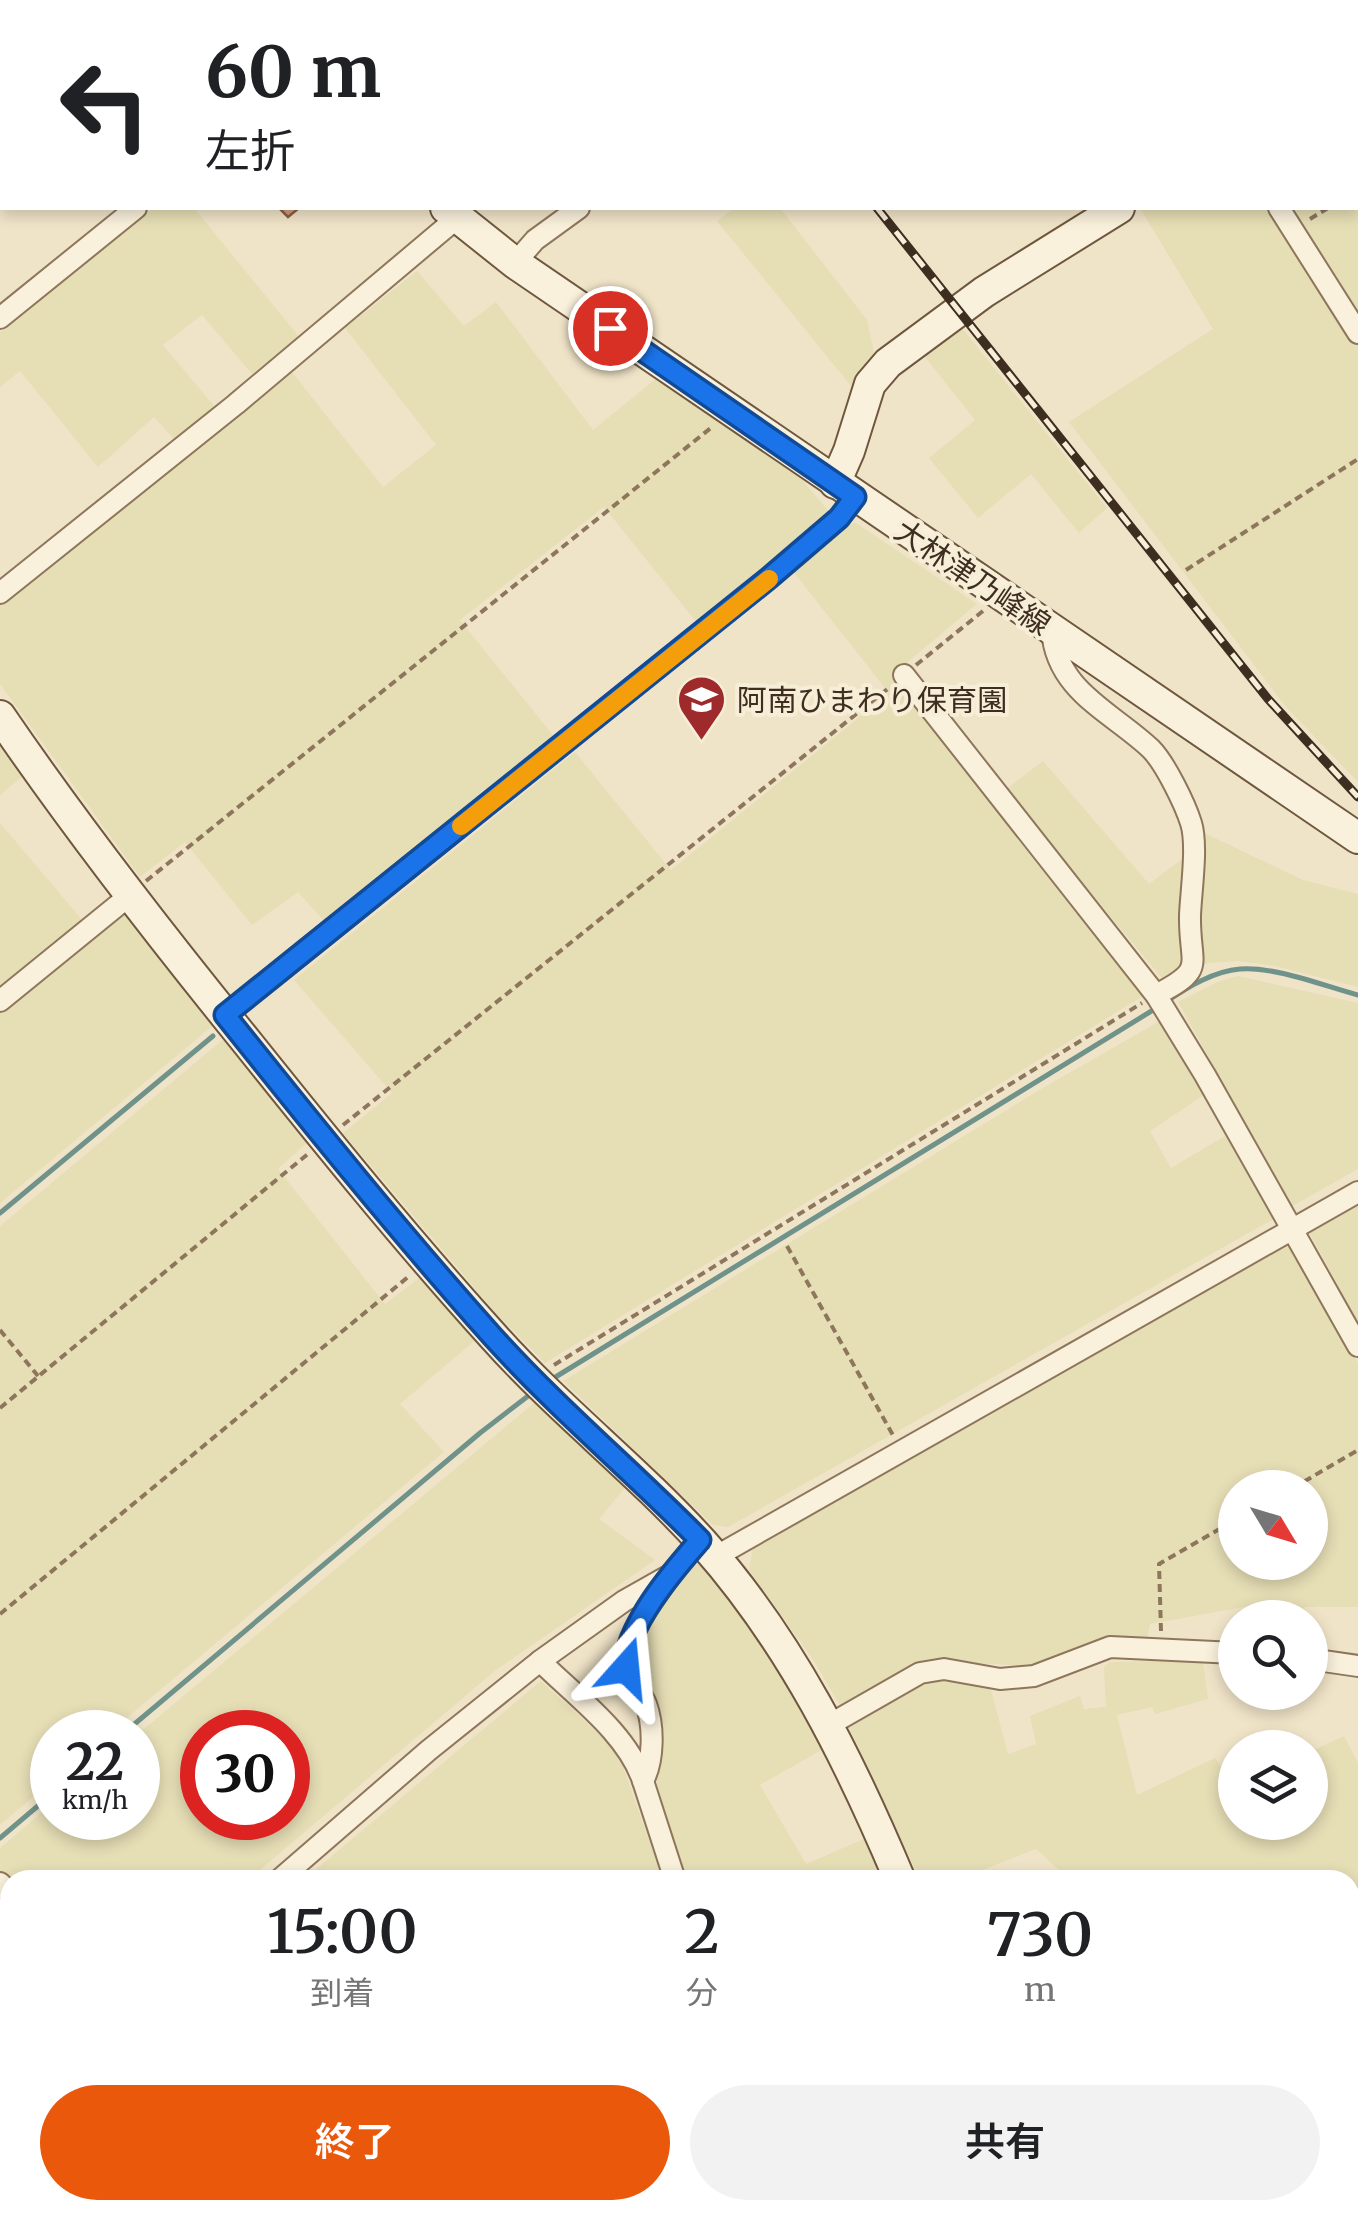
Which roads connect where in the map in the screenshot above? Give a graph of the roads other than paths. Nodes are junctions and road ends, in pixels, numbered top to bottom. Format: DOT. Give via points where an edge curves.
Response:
graph roads {
  1 [pos="134,210"];
  2 [pos="576,210"];
  3 [pos="1116,210"];
  4 [pos="1281,210"];
  5 [pos="452,213"];
  6 [pos="516,264"];
  7 [pos="0,318"];
  8 [pos="1358,333"];
  9 [pos="845,490"];
  10 [pos="0,594"];
  11 [pos="1052,630"];
  12 [pos="904,675"];
  13 [pos="0,716"];
  14 [pos="1358,838"];
  15 [pos="128,896"];
  16 [pos="0,1001"];
  17 [pos="1160,1001"];
  18 [pos="225,1015"];
  19 [pos="1358,1192"];
  20 [pos="1290,1230"];
  21 [pos="1358,1346"];
  22 [pos="707,1549"];
  23 [pos="670,1575"];
  24 [pos="1218,1652"];
  25 [pos="540,1660"];
  26 [pos="1328,1662"];
  27 [pos="1358,1666"];
  28 [pos="829,1726"];
  29 [pos="643,1781"];
  30 [pos="291,1870"];
  31 [pos="672,1870"];
  32 [pos="895,1870"];
  1 -- 7 [label="street"];
  2 -- 6 [label="street" via="535,240"];
  3 -- 9 [label="street" via="984,292 888,363 870,384 849,451"];
  4 -- 8 [label="street"];
  5 -- 6 [label="street, 大林津乃峰線"];
  5 -- 10 [label="street" via="236,404"];
  6 -- 9 [label="street, 大林津乃峰線"];
  9 -- 11 [label="street, 大林津乃峰線"];
  9 -- 18 [label="street" via="839,518 769,578"];
  11 -- 14 [label="street, 大林津乃峰線"];
  11 -- 17 [label="street" via="1053,652 1070,680 1162,763 1192,826 1193,966"];
  12 -- 17 [label="street"];
  13 -- 15 [label="street"];
  15 -- 16 [label="street"];
  15 -- 18 [label="street"];
  17 -- 20 [label="street"];
  18 -- 22 [label="street" via="427,1261 533,1378"];
  19 -- 20 [label="street"];
  20 -- 21 [label="street"];
  20 -- 22 [label="street" via="902,1450"];
  22 -- 23 [label="street"];
  22 -- 28 [label="street" via="780,1642"];
  23 -- 25 [label="street"];
  23 -- 29 [label="street" via="625,1655 649,1719 651,1766"];
  24 -- 28 [label="street" via="1110,1647 1034,1676 920,1673"];
  25 -- 29 [label="street" via="621,1742"];
  25 -- 30 [label="street"];
  26 -- 27 [label="street"];
  28 -- 32 [label="street"];
  29 -- 31 [label="street"];
}
